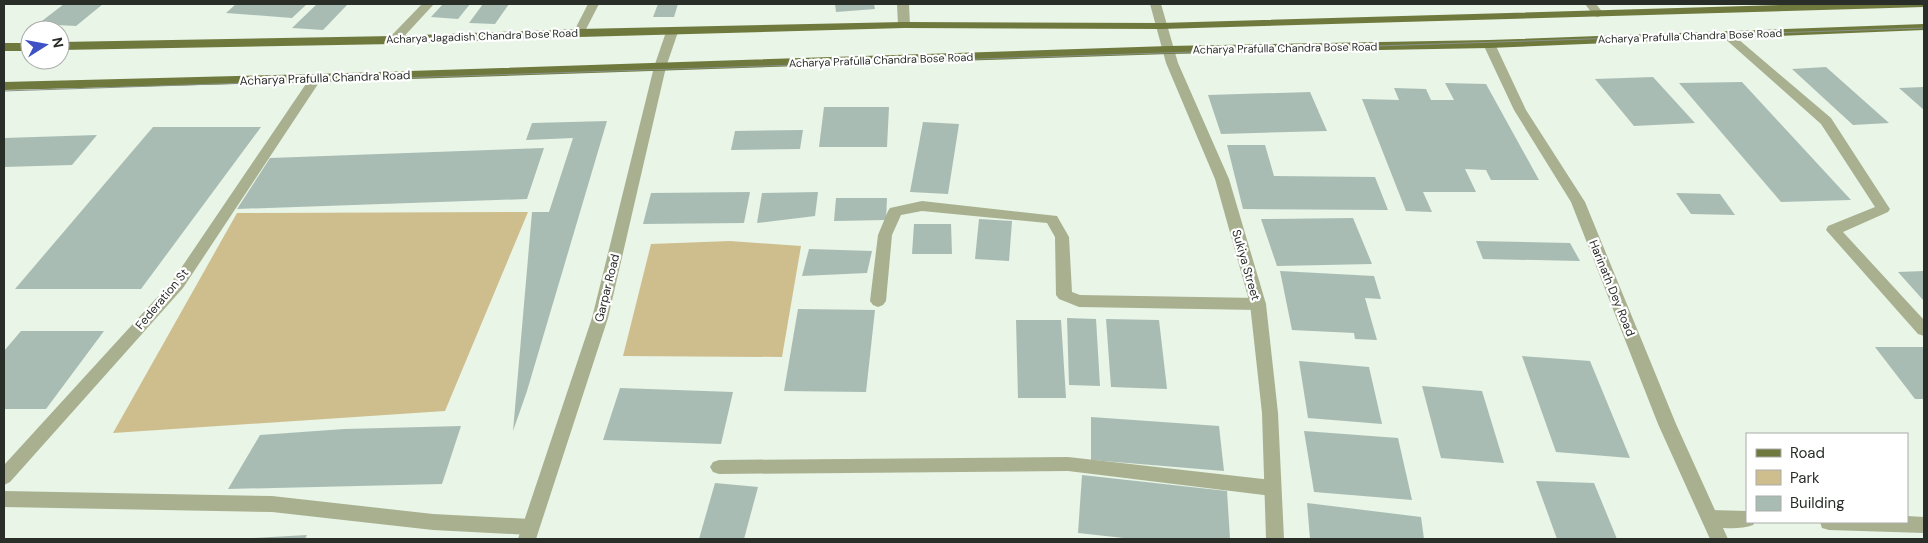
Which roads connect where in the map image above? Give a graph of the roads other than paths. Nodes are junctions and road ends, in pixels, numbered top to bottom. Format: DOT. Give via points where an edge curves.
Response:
graph roads {
  1 [pos="428,4"];
  2 [pos="593,4"];
  3 [pos="903,4"];
  4 [pos="1155,4"];
  5 [pos="1590,4"];
  6 [pos="1884,4"];
  7 [pos="1924,4"];
  8 [pos="1598,14"];
  9 [pos="904,25"];
  10 [pos="1161,26"];
  11 [pos="1924,27"];
  12 [pos="579,32"];
  13 [pos="672,32"];
  14 [pos="1727,35"];
  15 [pos="394,40"];
  16 [pos="1489,44"];
  17 [pos="70,46"];
  18 [pos="4,47"];
  19 [pos="20,47"];
  20 [pos="1168,50"];
  21 [pos="653,67"];
  22 [pos="316,78"];
  23 [pos="4,86"];
  24 [pos="878,301"];
  25 [pos="1258,304"];
  26 [pos="1924,330"];
  27 [pos="719,467"];
  28 [pos="4,477"];
  29 [pos="1272,488"];
  30 [pos="4,499"];
  31 [pos="1710,518"];
  32 [pos="1746,519"];
  33 [pos="1861,523"];
  34 [pos="1924,525"];
  35 [pos="529,533"];
  36 [pos="1275,539"];
  37 [pos="1719,539"];
  1 -- 15 [label="street"];
  2 -- 12 [label="street"];
  3 -- 9 [label="street"];
  4 -- 10 [label="street, Sukiya Street"];
  5 -- 8 [label="street"];
  6 -- 7 [label="main road, Acharya Prafulla Chandra Bose Road"];
  6 -- 8 [label="main road, Acharya Prafulla Chandra Bose Road"];
  8 -- 10 [label="main road, Acharya Prafulla Chandra Bose Road"];
  9 -- 10 [label="main road, Acharya Prafulla Chandra Bose Road"];
  9 -- 13 [label="main road, Acharya Jagadish Chandra Bose Road"];
  10 -- 20 [label="street, Sukiya Street"];
  11 -- 14 [label="main road, Acharya Prafulla Chandra Bose Road"];
  12 -- 13 [label="main road, Acharya Jagadish Chandra Bose Road"];
  12 -- 15 [label="main road, Acharya Jagadish Chandra Bose Road"];
  13 -- 21 [label="street, Garpar Road"];
  14 -- 16 [label="main road, Acharya Prafulla Chandra Bose Road"];
  14 -- 26 [label="street" via="1826,121 1883,209 1833,230"];
  15 -- 17 [label="main road, Acharya Jagadish Chandra Bose Road"];
  16 -- 20 [label="main road, Acharya Prafulla Chandra Bose Road"];
  16 -- 31 [label="street, Harinath Dey Road" via="1520,110 1578,202 1667,424"];
  18 -- 19 [label="main road"];
  20 -- 21 [label="main road, Acharya Prafulla Chandra Bose Road"];
  20 -- 25 [label="street, Sukiya Street" via="1222,178"];
  21 -- 22 [label="main road, Acharya Prafulla Chandra Road"];
  21 -- 35 [label="street, Garpar Road" via="600,318"];
  22 -- 23 [label="main road, Acharya Prafulla Chandra Road"];
  22 -- 28 [label="street, Federation St" via="178,284"];
  24 -- 25 [label="street" via="885,235 895,210 922,206 1052,219 1062,237 1064,295 1079,301"];
  25 -- 29 [label="street, Sukiya Street" via="1270,413"];
  27 -- 29 [label="street" via="1068,464"];
  29 -- 36 [label="street, Sukiya Street"];
  30 -- 35 [label="street" via="272,504"];
  31 -- 32 [label="street"];
  31 -- 37 [label="street, Harinath Dey Road"];
  33 -- 34 [label="street"];
}
